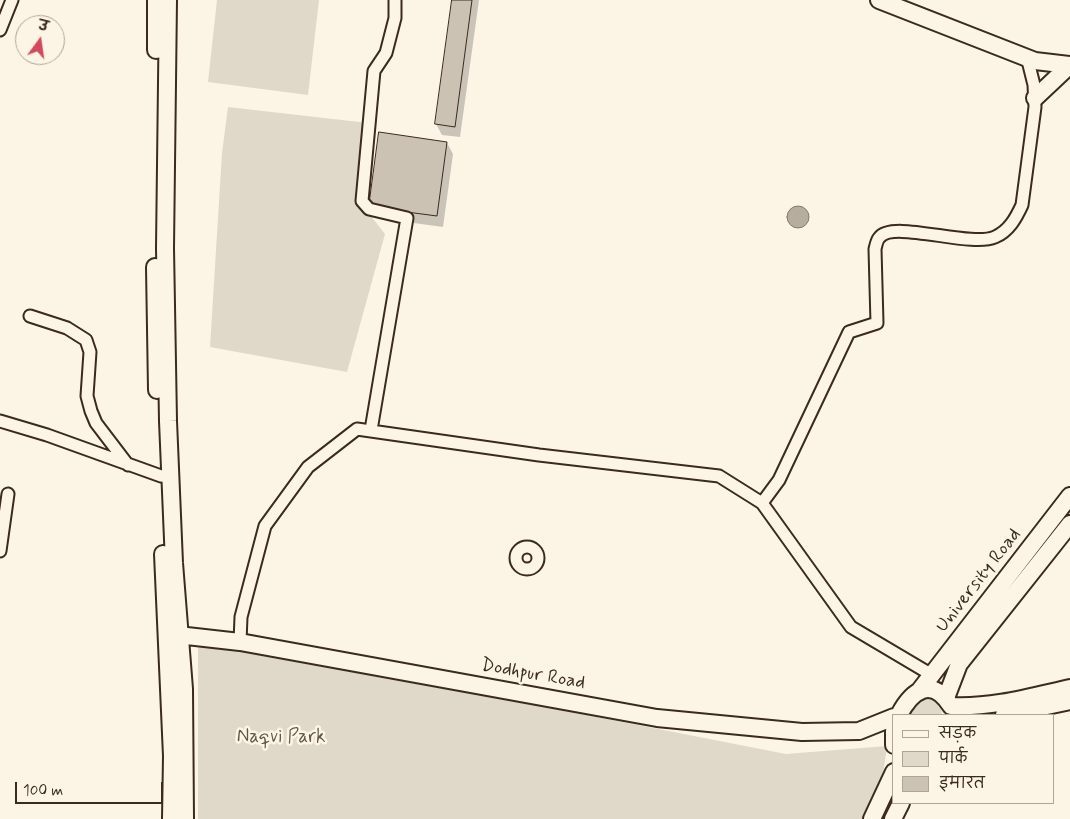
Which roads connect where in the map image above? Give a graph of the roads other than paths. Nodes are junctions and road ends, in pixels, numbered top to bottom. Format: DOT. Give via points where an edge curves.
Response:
graph roads {
  1 [pos="12,0"];
  2 [pos="156,0"];
  3 [pos="168,0"];
  4 [pos="395,0"];
  5 [pos="879,0"];
  6 [pos="0,30"];
  7 [pos="1031,59"];
  8 [pos="1070,65"];
  9 [pos="1035,98"];
  10 [pos="30,316"];
  11 [pos="0,421"];
  12 [pos="371,430"];
  13 [pos="128,465"];
  14 [pos="166,477"];
  15 [pos="8,494"];
  16 [pos="1070,496"];
  17 [pos="762,503"];
  18 [pos="1070,524"];
  19 [pos="0,552"];
  20 [pos="172,634"];
  21 [pos="240,642"];
  22 [pos="932,676"];
  23 [pos="1070,688"];
  24 [pos="920,690"];
  25 [pos="1070,701"];
  26 [pos="949,706"];
  27 [pos="900,714"];
  28 [pos="1009,714"];
  29 [pos="892,718"];
  30 [pos="892,776"];
  31 [pos="900,804"];
  32 [pos="171,819"];
  33 [pos="185,819"];
  34 [pos="872,819"];
  35 [pos="893,819"];
  1 -- 6 [label="street"];
  2 -- 14 [label="main road" via="154,329"];
  3 -- 14 [label="main road"];
  4 -- 12 [label="street" via="395,18 386,53 374,72 362,201 369,209 408,218"];
  5 -- 7 [label="main road"];
  7 -- 8 [label="main road"];
  7 -- 9 [label="street"];
  8 -- 9 [label="main road"];
  9 -- 17 [label="street" via="1022,205 1005,230 995,237 976,241 887,231 879,238 875,248 877,323 849,332 779,480"];
  10 -- 13 [label="street" via="67,328 86,340 90,352 87,396 91,411 96,423"];
  11 -- 13 [label="street"];
  12 -- 17 [label="street" via="539,455 719,476"];
  12 -- 21 [label="street" via="357,429 308,467 265,526 240,617"];
  13 -- 14 [label="street"];
  14 -- 20 [label="main road"];
  15 -- 19 [label="street"];
  16 -- 22 [label="main road, University Road"];
  17 -- 22 [label="street" via="851,627"];
  18 -- 26 [label="main road" via="959,664"];
  20 -- 21 [label="main road, Dodhpur Road"];
  20 -- 32 [label="main road"];
  20 -- 33 [label="main road" via="184,689"];
  21 -- 29 [label="main road, Dodhpur Road" via="657,718 802,732 859,731"];
  22 -- 24 [label="main road, University Road"];
  23 -- 26 [label="main road" via="996,705"];
  24 -- 26 [label="main road" via="935,690"];
  24 -- 27 [label="main road, University Road" via="912,695"];
  25 -- 28 [label="main road"];
  30 -- 34 [label="main road"];
  31 -- 35 [label="main road"];
}
